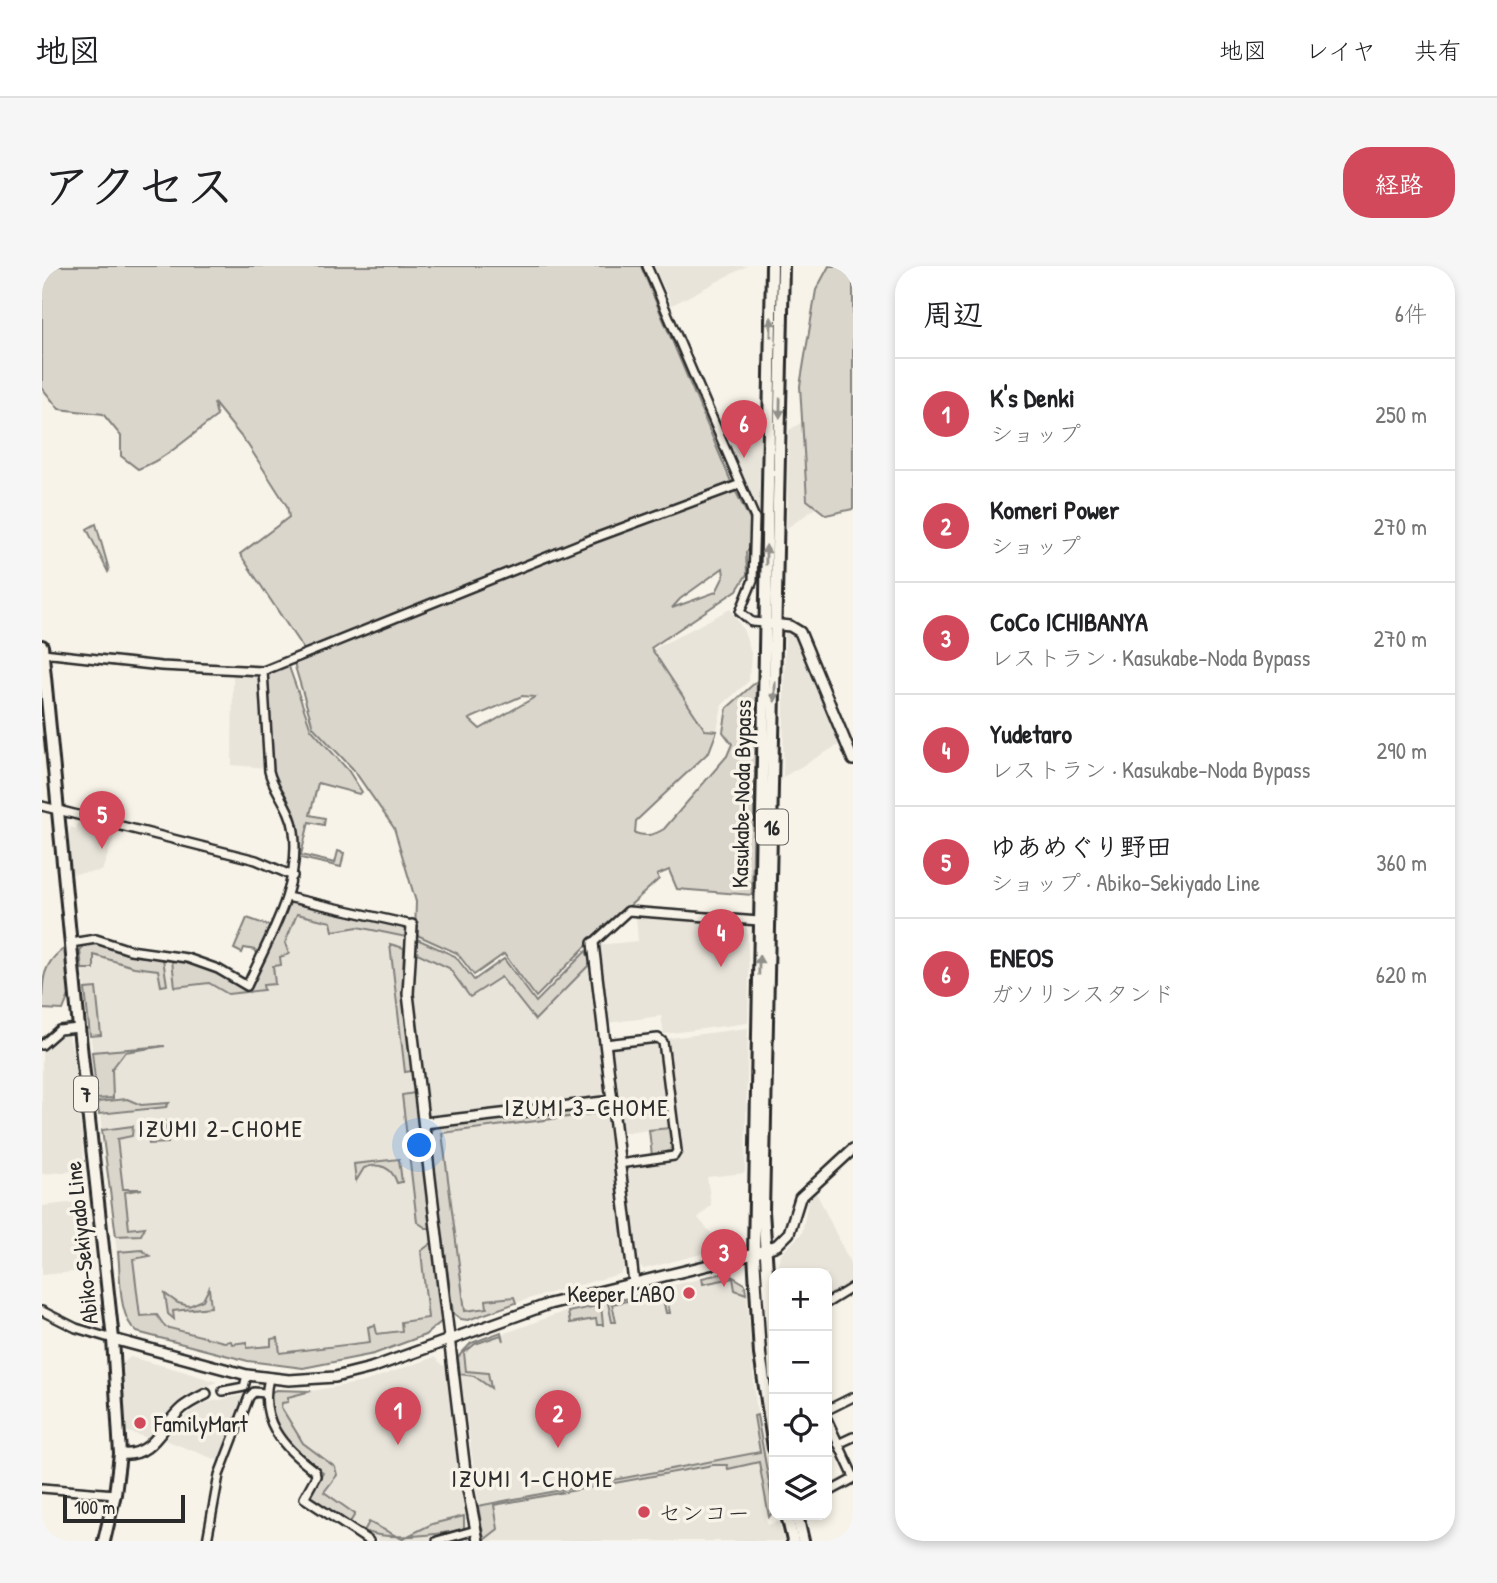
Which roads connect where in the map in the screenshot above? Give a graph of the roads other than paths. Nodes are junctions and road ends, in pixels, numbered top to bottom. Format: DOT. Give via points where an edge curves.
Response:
graph roads {
  1 [pos="647,266"];
  2 [pos="772,266"];
  3 [pos="783,266"];
  4 [pos="738,485"];
  5 [pos="771,623"];
  6 [pos="42,646"];
  7 [pos="43,653"];
  8 [pos="262,671"];
  9 [pos="853,760"];
  10 [pos="42,807"];
  11 [pos="58,808"];
  12 [pos="293,876"];
  13 [pos="287,897"];
  14 [pos="759,921"];
  15 [pos="412,925"];
  16 [pos="71,943"];
  17 [pos="593,943"];
  18 [pos="79,1028"];
  19 [pos="605,1044"];
  20 [pos="42,1045"];
  21 [pos="612,1101"];
  22 [pos="424,1123"];
  23 [pos="853,1149"];
  24 [pos="619,1164"];
  25 [pos="759,1252"];
  26 [pos="634,1283"];
  27 [pos="853,1287"];
  28 [pos="832,1300"];
  29 [pos="42,1311"];
  30 [pos="772,1331"];
  31 [pos="113,1339"];
  32 [pos="449,1340"];
  33 [pos="247,1375"];
  34 [pos="269,1378"];
  35 [pos="223,1391"];
  36 [pos="265,1393"];
  37 [pos="206,1394"];
  38 [pos="853,1397"];
  39 [pos="832,1408"];
  40 [pos="769,1412"];
  41 [pos="832,1430"];
  42 [pos="853,1437"];
  43 [pos="838,1444"];
  44 [pos="120,1454"];
  45 [pos="853,1477"];
  46 [pos="42,1488"];
  47 [pos="832,1490"];
  48 [pos="115,1494"];
  49 [pos="788,1520"];
  50 [pos="798,1520"];
  51 [pos="476,1530"];
  52 [pos="104,1541"];
  53 [pos="207,1541"];
  54 [pos="369,1541"];
  55 [pos="437,1541"];
  56 [pos="478,1541"];
  57 [pos="793,1541"];
  58 [pos="803,1541"];
  1 -- 4 [label="street"];
  5 -- 2 [label="main road, Kasukabe-Noda Bypass / 16, one-way"];
  3 -- 5 [label="main road, Kasukabe-Noda Bypass / 16, one-way"];
  4 -- 5 [label="street" via="755,518 753,580 740,612 746,619"];
  4 -- 8 [label="street"];
  5 -- 9 [label="street" via="800,632"];
  5 -- 14 [label="main road, Kasukabe-Noda Bypass / 16"];
  5 -- 25 [label="main road, Kasukabe-Noda Bypass / 16, one-way"];
  6 -- 7 [label="main road, Abiko-Sekiyado Line / 7"];
  7 -- 8 [label="street"];
  7 -- 11 [label="main road, Abiko-Sekiyado Line / 7"];
  8 -- 12 [label="street" via="269,771 294,830"];
  10 -- 11 [label="street"];
  11 -- 12 [label="street" via="256,860"];
  11 -- 16 [label="main road, Abiko-Sekiyado Line / 7"];
  12 -- 13 [label="street"];
  13 -- 15 [label="street"];
  13 -- 16 [label="street" via="247,986 187,958 130,950 96,939"];
  14 -- 17 [label="street" via="628,911"];
  25 -- 14 [label="main road, Kasukabe-Noda Bypass / 16, one-way"];
  15 -- 22 [label="street" via="408,980"];
  16 -- 18 [label="main road, Abiko-Sekiyado Line / 7"];
  17 -- 19 [label="street"];
  18 -- 20 [label="street" via="59,1030"];
  18 -- 31 [label="main road, Abiko-Sekiyado Line / 7"];
  19 -- 21 [label="street"];
  19 -- 24 [label="street" via="657,1038 663,1042 677,1151 674,1156"];
  21 -- 22 [label="street"];
  21 -- 24 [label="street"];
  22 -- 32 [label="street"];
  23 -- 25 [label="street" via="800,1198 789,1233 778,1245"];
  24 -- 26 [label="street"];
  25 -- 26 [label="street"];
  25 -- 30 [label="main road, Kasukabe-Noda Bypass / 16"];
  25 -- 40 [label="main road, Kasukabe-Noda Bypass / 16" via="761,1354"];
  26 -- 32 [label="street" via="549,1304"];
  27 -- 28 [label="street"];
  29 -- 31 [label="street"];
  31 -- 33 [label="street"];
  31 -- 44 [label="main road, Abiko-Sekiyado Line / 7"];
  32 -- 34 [label="street" via="347,1374 308,1380"];
  32 -- 51 [label="street"];
  33 -- 34 [label="street"];
  33 -- 35 [label="street" via="244,1387"];
  34 -- 36 [label="street"];
  36 -- 53 [label="street" via="254,1392 249,1397 219,1475"];
  36 -- 54 [label="street" via="266,1415 289,1452 315,1471 304,1498"];
  37 -- 44 [label="street" via="184,1406 145,1450"];
  38 -- 39 [label="street"];
  41 -- 43 [label="street"];
  42 -- 43 [label="street"];
  43 -- 45 [label="street"];
  44 -- 48 [label="main road, Abiko-Sekiyado Line / 7"];
  45 -- 47 [label="street"];
  46 -- 48 [label="street"];
  48 -- 52 [label="main road, Abiko-Sekiyado Line / 7"];
  49 -- 57 [label="main road"];
  50 -- 58 [label="main road"];
  51 -- 55 [label="street"];
  51 -- 56 [label="street"];
}
